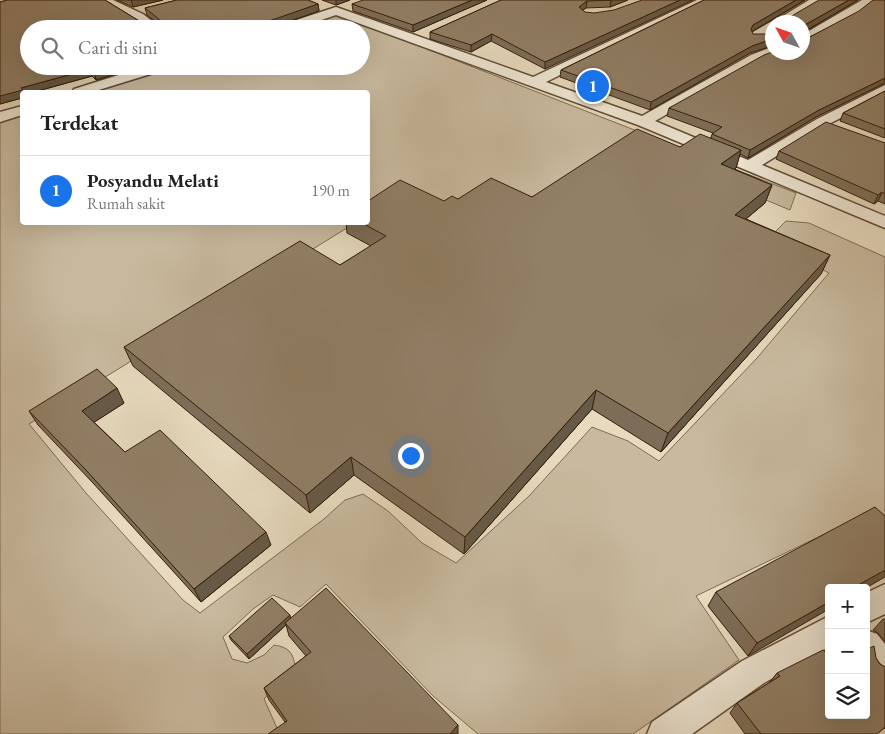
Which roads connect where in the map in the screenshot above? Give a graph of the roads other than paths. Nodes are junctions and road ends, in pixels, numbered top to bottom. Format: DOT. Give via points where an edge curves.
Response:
graph roads {
  1 [pos="104,0"];
  2 [pos="673,0"];
  3 [pos="706,0"];
  4 [pos="815,1"];
  5 [pos="318,4"];
  6 [pos="357,4"];
  7 [pos="692,7"];
  8 [pos="865,7"];
  9 [pos="149,9"];
  10 [pos="336,11"];
  11 [pos="133,13"];
  12 [pos="791,15"];
  13 [pos="143,20"];
  14 [pos="309,20"];
  15 [pos="361,20"];
  16 [pos="370,23"];
  17 [pos="428,33"];
  18 [pos="810,37"];
  19 [pos="414,39"];
  20 [pos="765,54"];
  21 [pos="133,75"];
  22 [pos="535,82"];
  23 [pos="85,90"];
  24 [pos="883,92"];
  25 [pos="20,111"];
  26 [pos="0,117"];
  27 [pos="643,122"];
  28 [pos="822,122"];
  29 [pos="838,128"];
  30 [pos="749,166"];
  31 [pos="885,223"];
  32 [pos="885,598"];
  33 [pos="870,607"];
  34 [pos="825,632"];
  35 [pos="870,650"];
  36 [pos="885,667"];
  37 [pos="664,734"];
  1 -- 11 [label="street"];
  2 -- 7 [label="street"];
  3 -- 7 [label="street"];
  4 -- 8 [label="street"];
  4 -- 12 [label="street"];
  5 -- 10 [label="street"];
  6 -- 10 [label="street"];
  7 -- 22 [label="street"];
  8 -- 18 [label="street"];
  9 -- 11 [label="street"];
  10 -- 14 [label="street"];
  10 -- 15 [label="street"];
  11 -- 13 [label="street"];
  16 -- 19 [label="street"];
  17 -- 19 [label="street"];
  19 -- 22 [label="street"];
  20 -- 27 [label="street"];
  21 -- 23 [label="street"];
  22 -- 27 [label="street"];
  24 -- 28 [label="street"];
  25 -- 26 [label="street"];
  27 -- 30 [label="street"];
  28 -- 29 [label="street"];
  28 -- 30 [label="street"];
  30 -- 31 [label="street"];
  32 -- 33 [label="street"];
  34 -- 37 [label="street" via="753,672"];
  35 -- 36 [label="street"];
}
